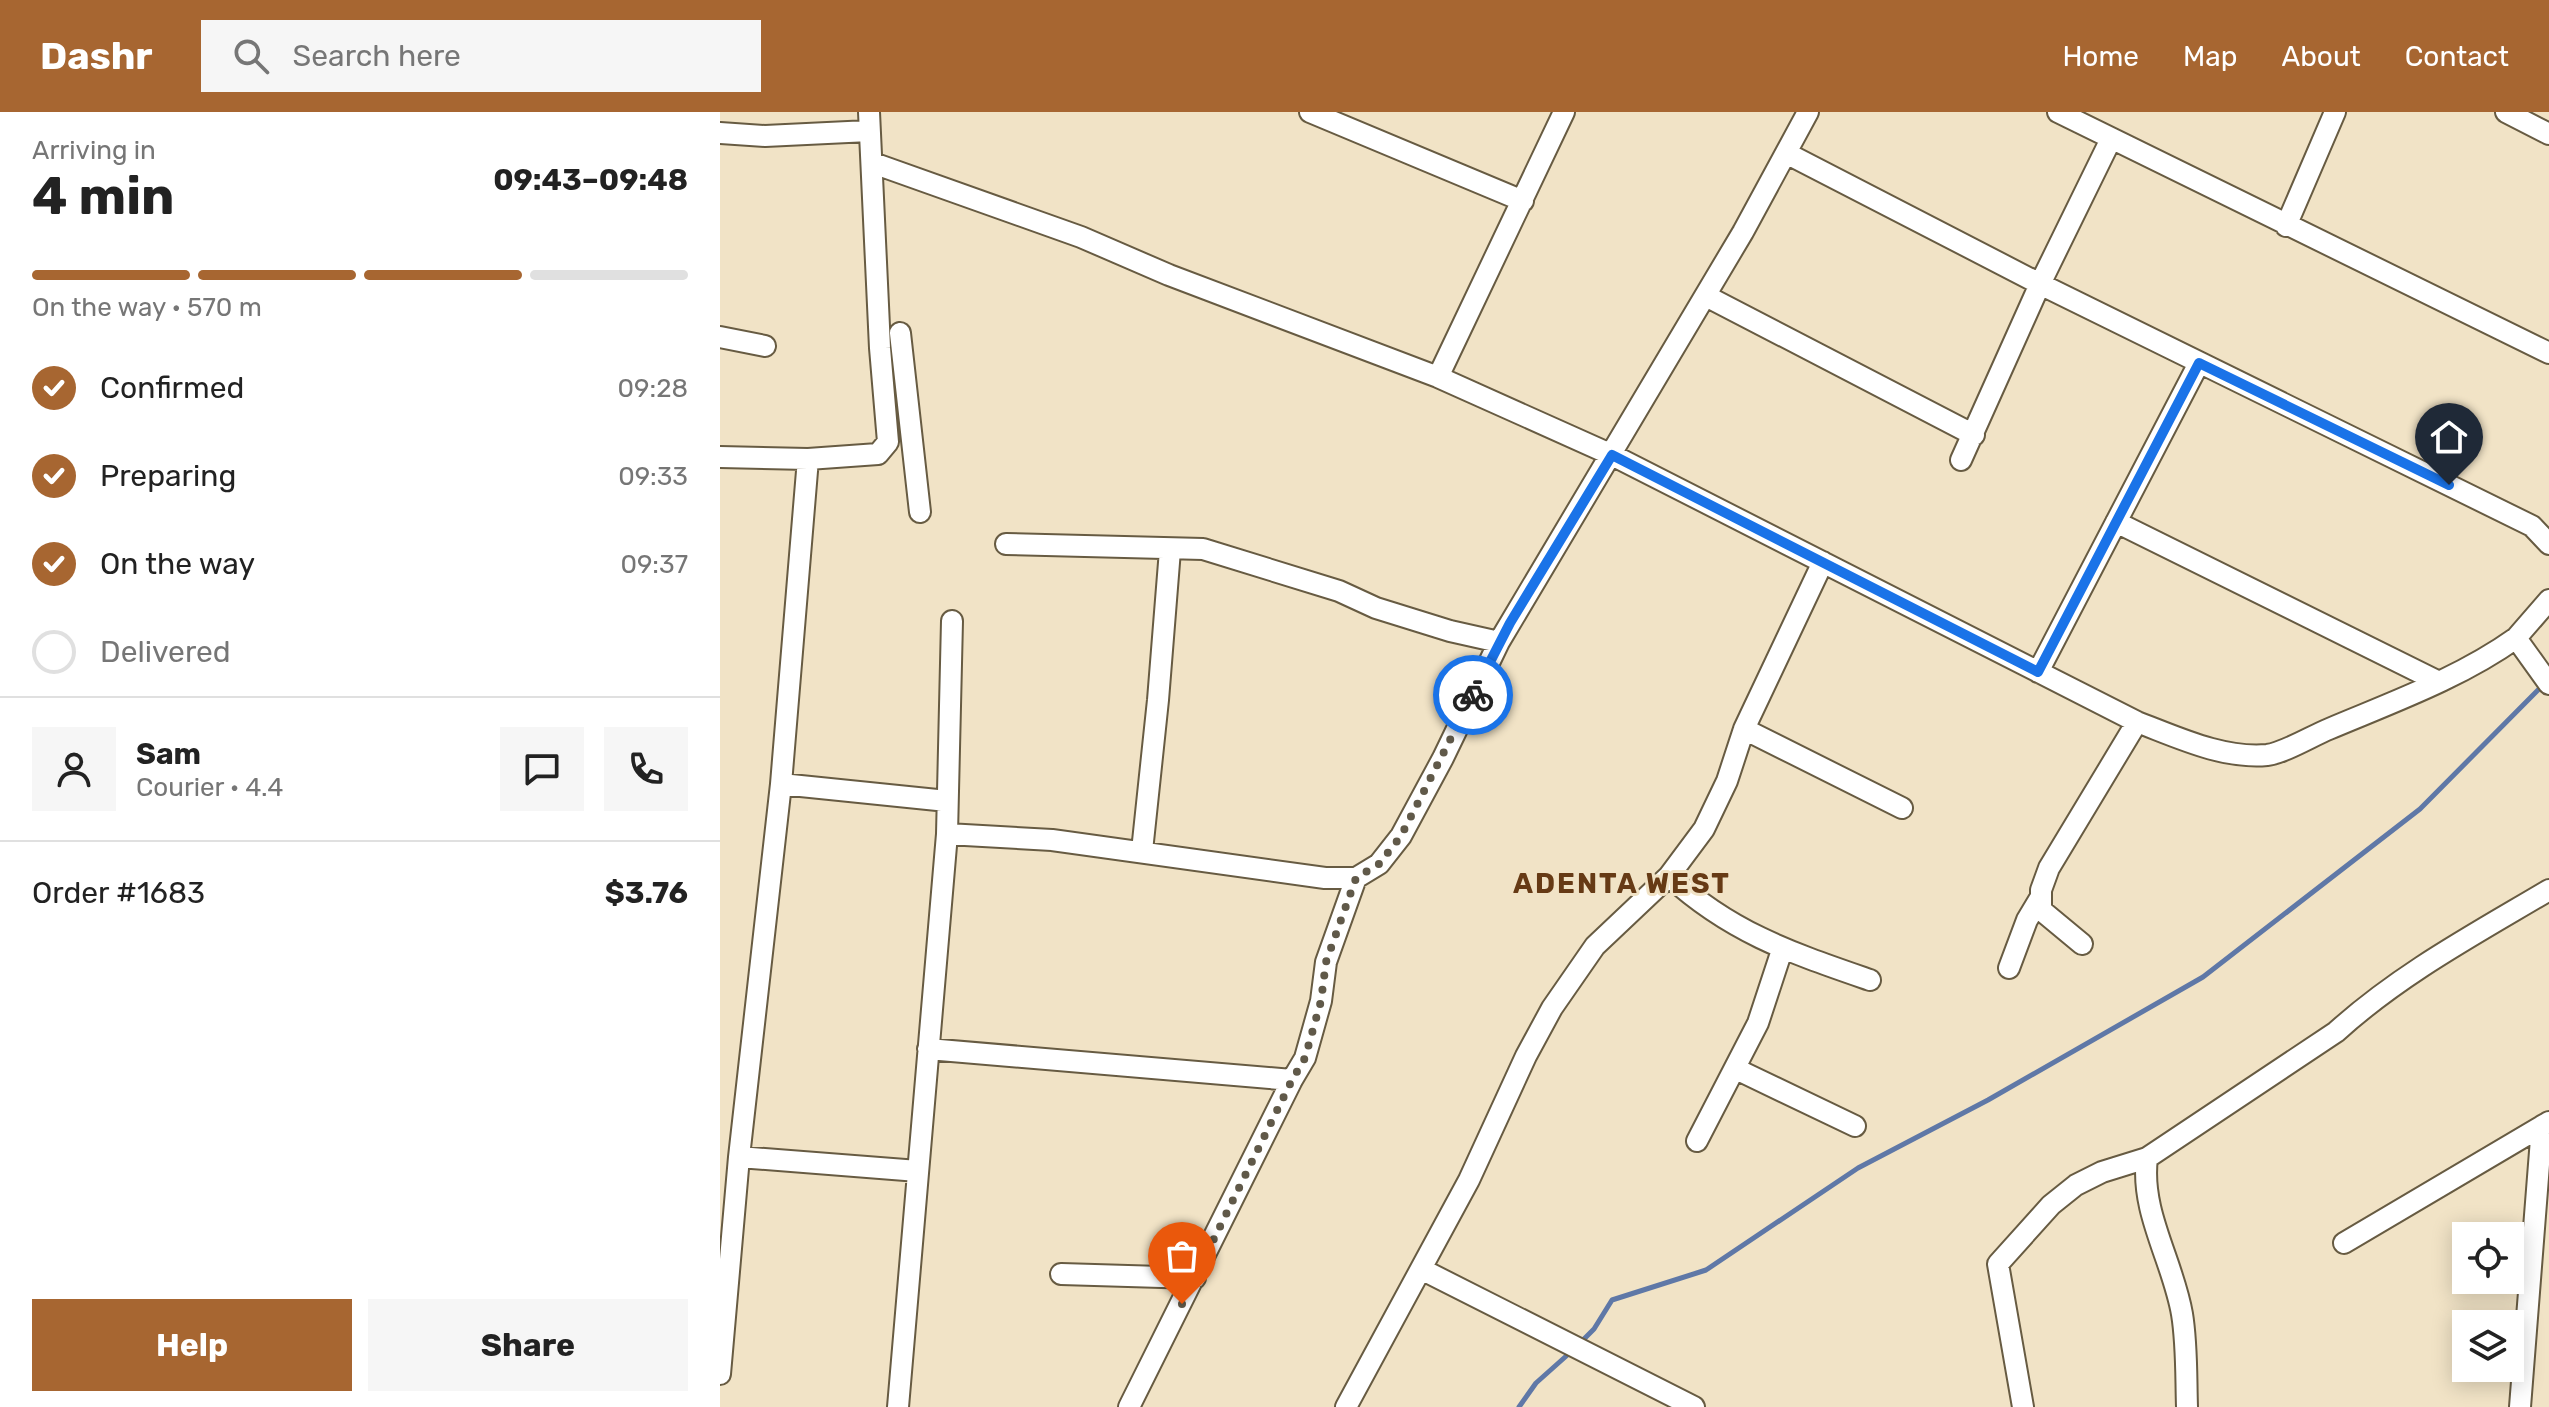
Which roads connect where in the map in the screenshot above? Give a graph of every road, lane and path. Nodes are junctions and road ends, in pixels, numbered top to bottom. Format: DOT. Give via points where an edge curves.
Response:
graph roads {
  1 [pos="1310,112"];
  2 [pos="1564,112"];
  3 [pos="1808,112"];
  4 [pos="2058,112"];
  5 [pos="2335,112"];
  6 [pos="2506,112"];
  7 [pos="869,121"];
  8 [pos="720,133"];
  9 [pos="2549,134"];
  10 [pos="2111,139"];
  11 [pos="1786,153"];
  12 [pos="873,163"];
  13 [pos="1523,201"];
  14 [pos="2286,226"];
  15 [pos="2040,284"];
  16 [pos="1706,296"];
  17 [pos="900,333"];
  18 [pos="720,337"];
  19 [pos="765,346"];
  20 [pos="2549,353"];
  21 [pos="2199,363"];
  22 [pos="1438,377"];
  23 [pos="883,383"];
  24 [pos="906,383"];
  25 [pos="1974,435"];
  26 [pos="888,442"];
  27 [pos="912,443"];
  28 [pos="1612,455"];
  29 [pos="720,457"];
  30 [pos="808,459"];
  31 [pos="1961,460"];
  32 [pos="920,512"];
  33 [pos="2116,522"];
  34 [pos="1006,544"];
  35 [pos="2549,544"];
  36 [pos="1170,550"];
  37 [pos="1823,562"];
  38 [pos="2549,600"];
  39 [pos="952,621"];
  40 [pos="2516,638"];
  41 [pos="1499,642"];
  42 [pos="2038,672"];
  43 [pos="2439,682"];
  44 [pos="2549,684"];
  45 [pos="2137,722"];
  46 [pos="1744,729"];
  47 [pos="781,784"];
  48 [pos="947,801"];
  49 [pos="1902,808"];
  50 [pos="947,834"];
  51 [pos="1142,851"];
  52 [pos="1669,876"];
  53 [pos="1356,878"];
  54 [pos="2549,890"];
  55 [pos="2039,900"];
  56 [pos="2082,944"];
  57 [pos="1782,950"];
  58 [pos="2009,968"];
  59 [pos="1870,980"];
  60 [pos="928,1049"];
  61 [pos="1736,1069"];
  62 [pos="1292,1080"];
  63 [pos="2546,1124"];
  64 [pos="1855,1126"];
  65 [pos="1697,1141"];
  66 [pos="739,1157"];
  67 [pos="2147,1158"];
  68 [pos="918,1171"];
  69 [pos="2344,1243"];
  70 [pos="1421,1269"];
  71 [pos="1061,1274"];
  72 [pos="1195,1278"];
  73 [pos="720,1374"];
  74 [pos="898,1407"];
  75 [pos="1129,1407"];
  76 [pos="1346,1407"];
  77 [pos="1694,1407"];
  78 [pos="2023,1407"];
  79 [pos="2187,1407"];
  80 [pos="2520,1407"];
  1 -- 13 [label="street"];
  2 -- 13 [label="street"];
  3 -- 11 [label="street"];
  4 -- 10 [label="street"];
  5 -- 14 [label="street"];
  6 -- 9 [label="street"];
  7 -- 8 [label="street" via="765,136"];
  7 -- 12 [label="street"];
  10 -- 14 [label="street"];
  10 -- 15 [label="street"];
  11 -- 15 [label="street"];
  11 -- 16 [label="street"];
  12 -- 22 [label="street" via="1081,237"];
  12 -- 23 [label="street"];
  13 -- 22 [label="street"];
  14 -- 20 [label="street"];
  15 -- 21 [label="street"];
  15 -- 25 [label="street"];
  16 -- 25 [label="street"];
  16 -- 28 [label="street"];
  17 -- 24 [label="street"];
  18 -- 19 [label="street"];
  21 -- 33 [label="street"];
  21 -- 35 [label="street" via="2532,526"];
  22 -- 28 [label="street"];
  23 -- 24 [label="street"];
  23 -- 26 [label="street"];
  24 -- 27 [label="street"];
  25 -- 31 [label="street"];
  26 -- 27 [label="street"];
  26 -- 30 [label="street" via="878,454"];
  27 -- 32 [label="street"];
  28 -- 37 [label="street"];
  28 -- 41 [label="street"];
  29 -- 30 [label="street"];
  30 -- 47 [label="street"];
  33 -- 42 [label="street"];
  33 -- 43 [label="street"];
  34 -- 36 [label="street"];
  36 -- 41 [label="street" via="1203,549 1339,591 1376,608"];
  36 -- 51 [label="street"];
  37 -- 42 [label="street"];
  37 -- 46 [label="street"];
  38 -- 40 [label="street"];
  39 -- 48 [label="street"];
  40 -- 43 [label="street"];
  40 -- 44 [label="street"];
  41 -- 53 [label="street" via="1401,836 1379,864"];
  42 -- 45 [label="street"];
  43 -- 45 [label="street" via="2269,755 2232,754"];
  45 -- 55 [label="street" via="2049,868"];
  46 -- 49 [label="street"];
  46 -- 52 [label="street" via="1704,829"];
  47 -- 48 [label="street"];
  47 -- 66 [label="street"];
  48 -- 50 [label="street"];
  50 -- 51 [label="street"];
  50 -- 60 [label="street"];
  51 -- 53 [label="street"];
  52 -- 57 [label="street" via="1699,904"];
  52 -- 70 [label="street" via="1595,946 1552,1008"];
  53 -- 62 [label="street" via="1326,962 1305,1058"];
  54 -- 67 [label="street" via="2428,961 2336,1032"];
  55 -- 56 [label="street" via="2041,910"];
  55 -- 58 [label="street"];
  57 -- 59 [label="street"];
  57 -- 61 [label="street" via="1762,1013"];
  60 -- 62 [label="street"];
  60 -- 68 [label="street"];
  61 -- 64 [label="street"];
  61 -- 65 [label="street"];
  62 -- 72 [label="street"];
  63 -- 69 [label="street"];
  63 -- 80 [label="street"];
  66 -- 68 [label="street"];
  66 -- 73 [label="street"];
  67 -- 78 [label="street" via="2076,1185 1998,1264"];
  67 -- 79 [label="street" via="2146,1196 2182,1315"];
  68 -- 74 [label="street"];
  70 -- 76 [label="street"];
  70 -- 77 [label="street"];
  71 -- 72 [label="street"];
  72 -- 75 [label="street"];
}
